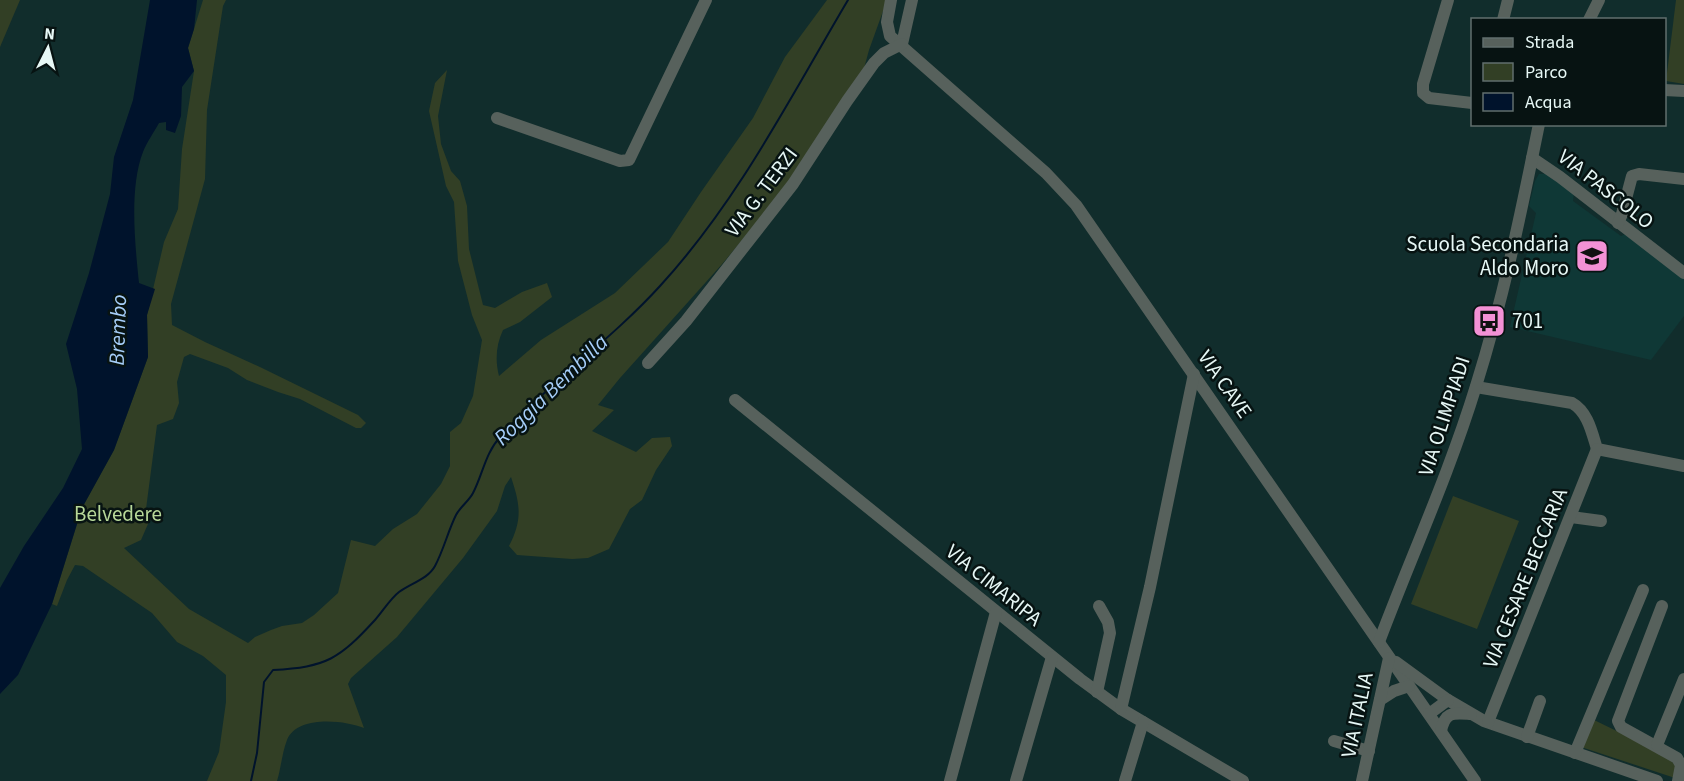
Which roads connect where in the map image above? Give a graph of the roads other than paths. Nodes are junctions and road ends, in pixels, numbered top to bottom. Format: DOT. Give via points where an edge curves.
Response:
graph roads {
  1 [pos="706,0"];
  2 [pos="891,0"];
  3 [pos="912,0"];
  4 [pos="1448,0"];
  5 [pos="1508,0"];
  6 [pos="1599,0"];
  7 [pos="1504,18"];
  8 [pos="1590,18"];
  9 [pos="902,44"];
  10 [pos="1666,90"];
  11 [pos="1684,91"];
  12 [pos="1471,103"];
  13 [pos="497,118"];
  14 [pos="1539,126"];
  15 [pos="1532,158"];
  16 [pos="1684,179"];
  17 [pos="1618,223"];
  18 [pos="1684,273"];
  19 [pos="648,363"];
  20 [pos="1194,374"];
  21 [pos="1476,387"];
  22 [pos="735,400"];
  23 [pos="1598,449"];
  24 [pos="1684,466"];
  25 [pos="1571,517"];
  26 [pos="1601,521"];
  27 [pos="1643,590"];
  28 [pos="1099,606"];
  29 [pos="1662,606"];
  30 [pos="996,612"];
  31 [pos="1379,642"];
  32 [pos="1053,657"];
  33 [pos="1390,659"];
  34 [pos="1684,679"];
  35 [pos="1409,686"];
  36 [pos="1097,692"];
  37 [pos="1380,700"];
  38 [pos="1448,700"];
  39 [pos="1540,701"];
  40 [pos="1121,709"];
  41 [pos="1429,714"];
  42 [pos="1472,714"];
  43 [pos="1143,722"];
  44 [pos="1488,722"];
  45 [pos="1441,731"];
  46 [pos="1527,737"];
  47 [pos="1334,741"];
  48 [pos="1657,746"];
  49 [pos="1369,751"];
  50 [pos="1575,753"];
  51 [pos="950,781"];
  52 [pos="1016,781"];
  53 [pos="1125,781"];
  54 [pos="1244,781"];
  55 [pos="1362,781"];
  56 [pos="1475,781"];
  57 [pos="1657,781"];
  58 [pos="1678,781"];
  1 -- 13 [label="street" via="629,160"];
  2 -- 9 [label="street, VIA CAVE" via="888,30"];
  3 -- 9 [label="street"];
  4 -- 12 [label="street" via="1423,93 1429,98"];
  5 -- 7 [label="street"];
  6 -- 8 [label="street"];
  9 -- 19 [label="street, VIA G. TERZI" via="874,63 782,200"];
  9 -- 20 [label="street, VIA CAVE" via="1064,191"];
  10 -- 11 [label="street"];
  14 -- 15 [label="street, VIA OLIMPIADI"];
  15 -- 17 [label="street, VIA PASCOLO"];
  15 -- 21 [label="street, VIA OLIMPIADI" via="1503,293"];
  16 -- 17 [label="street" via="1632,176"];
  17 -- 18 [label="street, VIA PASCOLO"];
  20 -- 31 [label="street, VIA CAVE"];
  20 -- 40 [label="street"];
  21 -- 23 [label="street" via="1574,405 1585,416"];
  21 -- 31 [label="street, VIA OLIMPIADI" via="1442,485"];
  22 -- 30 [label="street, VIA CIMARIPA"];
  23 -- 24 [label="street"];
  23 -- 25 [label="street, VIA CESARE BECCARIA"];
  25 -- 26 [label="street"];
  25 -- 44 [label="street, VIA CESARE BECCARIA"];
  27 -- 50 [label="street"];
  28 -- 36 [label="street" via="1110,635"];
  29 -- 48 [label="street" via="1618,721 1622,728"];
  30 -- 32 [label="street, VIA CIMARIPA"];
  30 -- 51 [label="street"];
  31 -- 33 [label="street, VIA CAVE"];
  32 -- 36 [label="street, VIA CIMARIPA"];
  32 -- 52 [label="street"];
  33 -- 35 [label="street, VIA CAVE"];
  33 -- 37 [label="street, VIA ITALIA"];
  33 -- 38 [label="street"];
  34 -- 48 [label="street"];
  35 -- 37 [label="street"];
  35 -- 41 [label="street, VIA CAVE"];
  36 -- 40 [label="street, VIA CIMARIPA"];
  37 -- 49 [label="street, VIA ITALIA"];
  38 -- 41 [label="street"];
  38 -- 42 [label="street"];
  39 -- 46 [label="street"];
  40 -- 43 [label="street, VIA CIMARIPA"];
  41 -- 45 [label="street, VIA CAVE"];
  42 -- 44 [label="street"];
  42 -- 45 [label="street" via="1450,715"];
  43 -- 53 [label="street"];
  43 -- 54 [label="street, VIA CIMARIPA"];
  44 -- 46 [label="street"];
  45 -- 56 [label="street, VIA CAVE"];
  46 -- 50 [label="street"];
  47 -- 49 [label="street"];
  48 -- 58 [label="street" via="1679,760"];
  49 -- 55 [label="street, VIA ITALIA"];
  50 -- 57 [label="street"];
}
